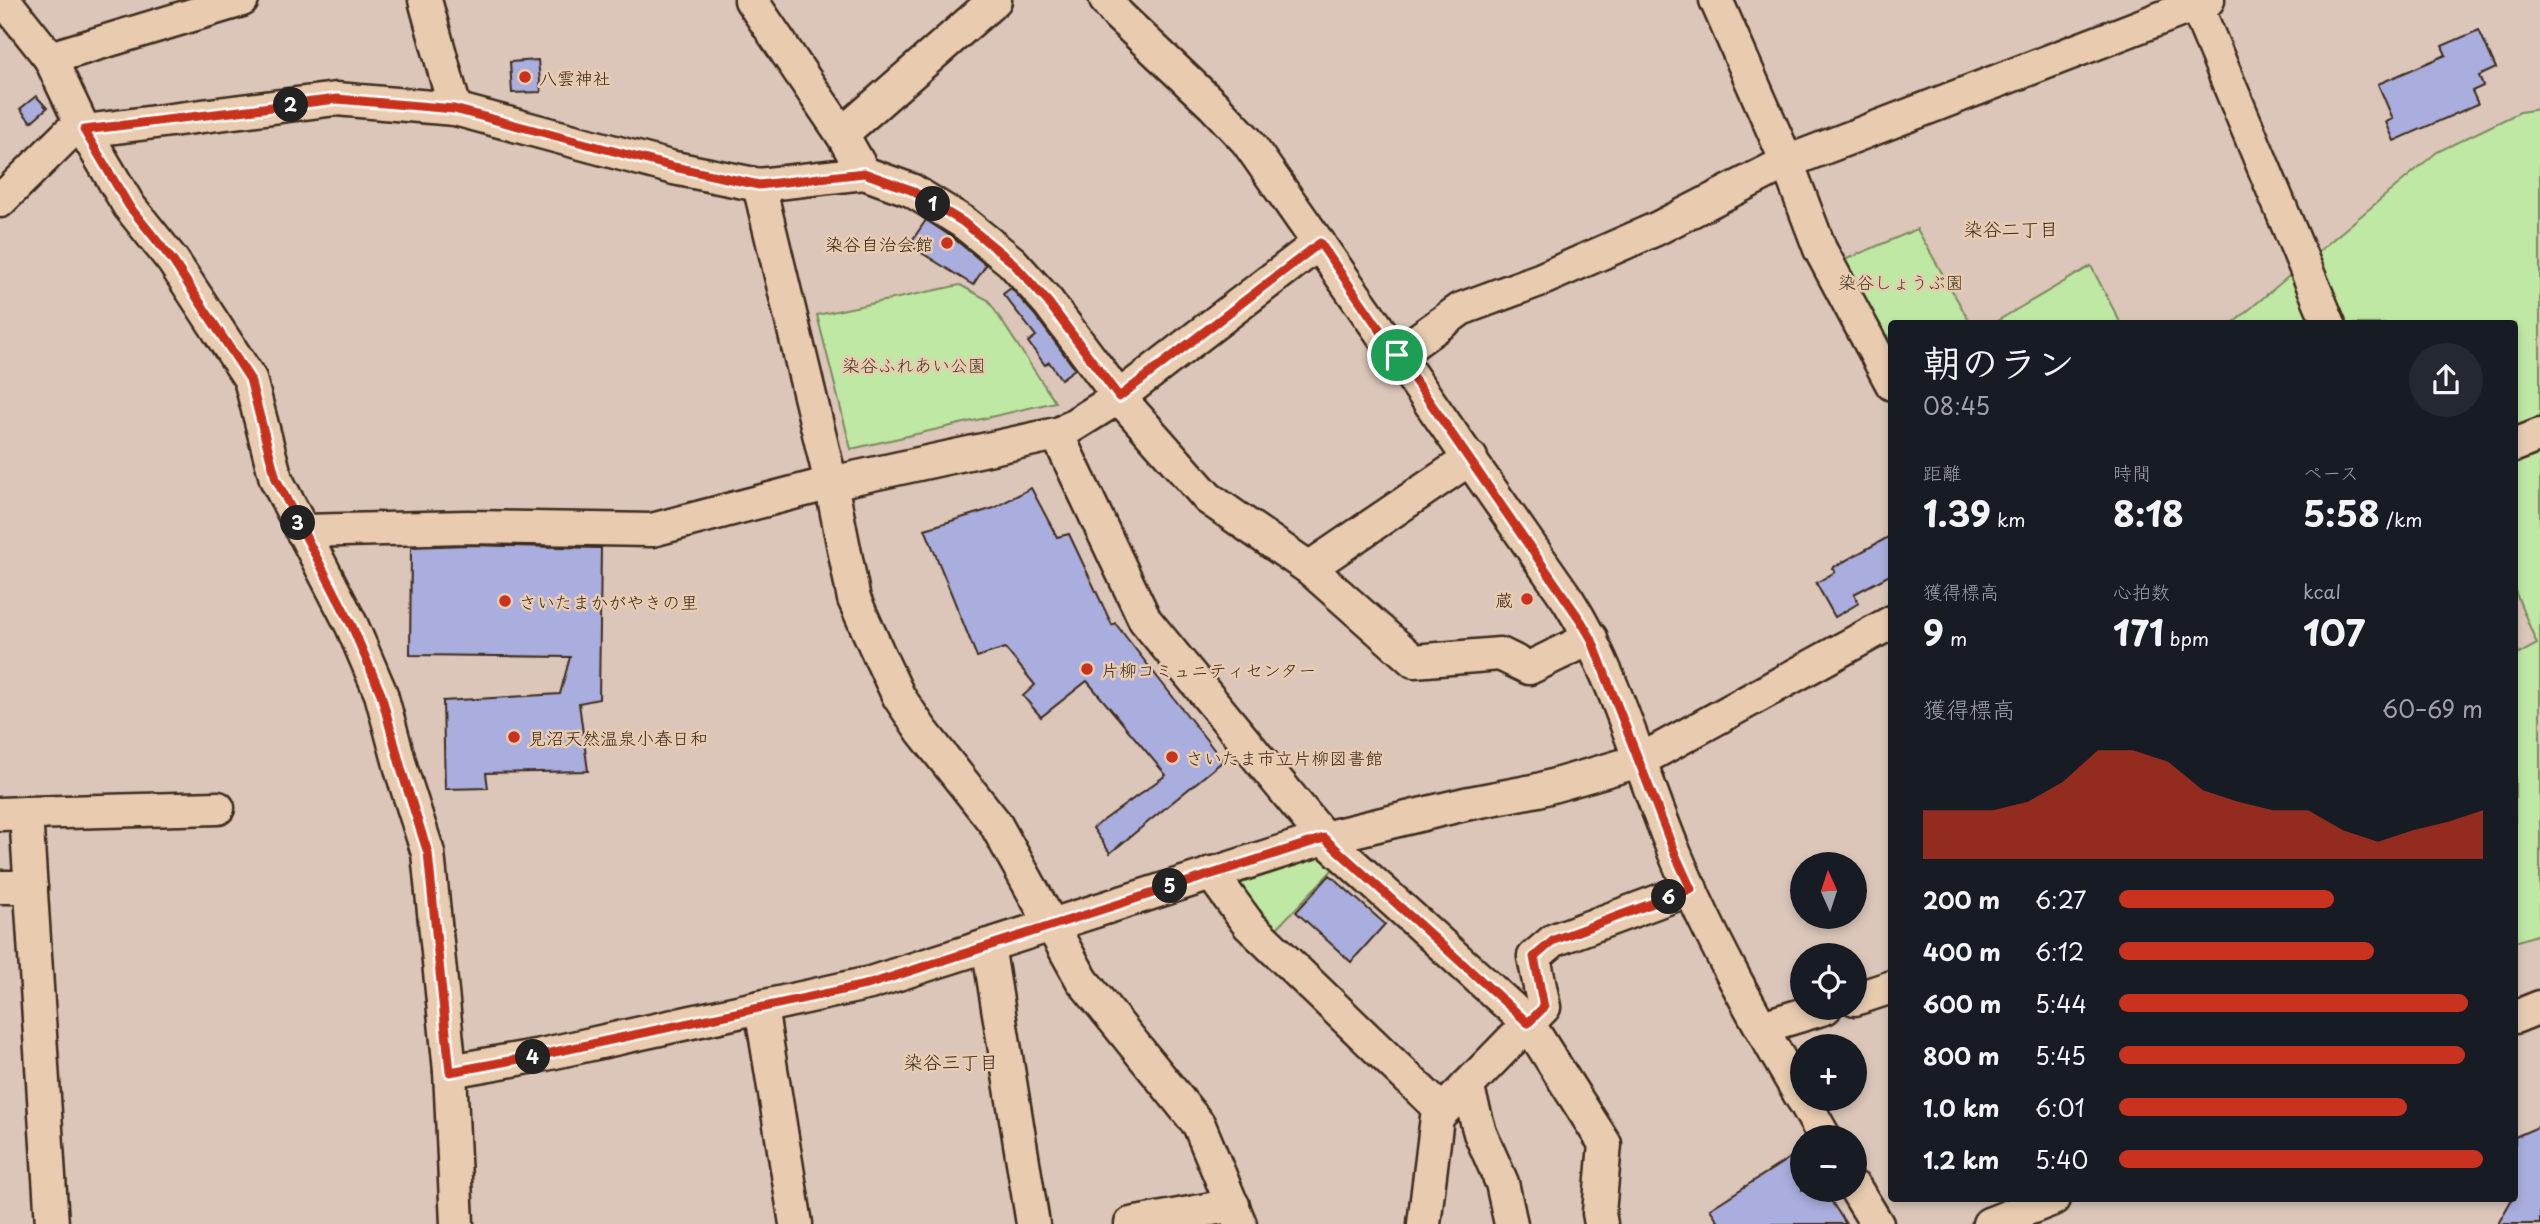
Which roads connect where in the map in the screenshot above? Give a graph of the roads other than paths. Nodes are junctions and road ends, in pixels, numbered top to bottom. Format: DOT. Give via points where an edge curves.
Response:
graph roads {
  1 [pos="4,0"];
  2 [pos="242,0"];
  3 [pos="425,0"];
  4 [pos="751,0"];
  5 [pos="995,0"];
  6 [pos="1106,0"];
  7 [pos="1716,0"];
  8 [pos="2199,2"];
  9 [pos="50,58"];
  10 [pos="454,109"];
  11 [pos="84,130"];
  12 [pos="842,134"];
  13 [pos="1787,162"];
  14 [pos="864,173"];
  15 [pos="759,185"];
  16 [pos="0,201"];
  17 [pos="1320,243"];
  18 [pos="2327,320"];
  19 [pos="1397,355"];
  20 [pos="1888,376"];
  21 [pos="1119,397"];
  22 [pos="1057,433"];
  23 [pos="2540,435"];
  24 [pos="2518,444"];
  25 [pos="1471,458"];
  26 [pos="831,484"];
  27 [pos="302,531"];
  28 [pos="1309,568"];
  29 [pos="1888,624"];
  30 [pos="1591,638"];
  31 [pos="1639,761"];
  32 [pos="218,808"];
  33 [pos="13,814"];
  34 [pos="1324,838"];
  35 [pos="1211,873"];
  36 [pos="15,887"];
  37 [pos="1691,889"];
  38 [pos="1050,924"];
  39 [pos="988,945"];
  40 [pos="1888,988"];
  41 [pos="1867,995"];
  42 [pos="761,1007"];
  43 [pos="2540,1007"];
  44 [pos="2518,1016"];
  45 [pos="1790,1019"];
  46 [pos="1528,1023"];
  47 [pos="1762,1027"];
  48 [pos="450,1072"];
  49 [pos="1790,1076"];
  50 [pos="1466,1086"];
  51 [pos="1442,1111"];
  52 [pos="1864,1202"];
  53 [pos="2045,1202"];
  54 [pos="1236,1214"];
  55 [pos="52,1224"];
  56 [pos="457,1224"];
  57 [pos="796,1224"];
  58 [pos="1033,1224"];
  59 [pos="1131,1224"];
  60 [pos="1424,1224"];
  61 [pos="1511,1224"];
  62 [pos="1601,1224"];
  63 [pos="1877,1224"];
  64 [pos="1989,1224"];
  1 -- 9 [label="street"];
  2 -- 9 [label="street"];
  3 -- 10 [label="street"];
  4 -- 12 [label="street"];
  5 -- 12 [label="street"];
  6 -- 17 [label="street" via="1247,141"];
  7 -- 13 [label="street"];
  8 -- 13 [label="street"];
  8 -- 18 [label="street"];
  9 -- 11 [label="street"];
  10 -- 11 [label="street" via="337,99"];
  10 -- 15 [label="street"];
  11 -- 16 [label="street" via="69,132"];
  11 -- 27 [label="street" via="129,206 173,261 250,379 276,479"];
  12 -- 14 [label="street"];
  13 -- 19 [label="street" via="1656,229 1461,309"];
  13 -- 20 [label="street" via="1820,249"];
  14 -- 15 [label="street"];
  14 -- 21 [label="street" via="911,190 963,222 1012,262"];
  15 -- 26 [label="street"];
  17 -- 19 [label="street"];
  17 -- 21 [label="street"];
  19 -- 25 [label="street"];
  21 -- 22 [label="street"];
  21 -- 28 [label="street" via="1208,498"];
  22 -- 26 [label="street"];
  22 -- 34 [label="street" via="1145,620"];
  23 -- 24 [label="street"];
  25 -- 28 [label="street"];
  25 -- 30 [label="street"];
  26 -- 27 [label="street" via="652,530 467,527"];
  26 -- 38 [label="street" via="854,598 899,697 995,823"];
  27 -- 48 [label="street" via="352,626 381,694 428,853"];
  28 -- 30 [label="street" via="1414,661 1500,654 1529,668"];
  29 -- 31 [label="street"];
  30 -- 31 [label="street"];
  31 -- 34 [label="street" via="1538,790"];
  31 -- 37 [label="street"];
  32 -- 33 [label="street"];
  33 -- 36 [label="street"];
  34 -- 35 [label="street"];
  34 -- 46 [label="street"];
  35 -- 38 [label="street"];
  35 -- 51 [label="street" via="1249,925"];
  36 -- 55 [label="street"];
  37 -- 46 [label="street" via="1554,940 1534,957 1544,1007"];
  37 -- 47 [label="street"];
  38 -- 39 [label="street"];
  38 -- 54 [label="street" via="1082,980 1199,1125"];
  39 -- 42 [label="street" via="870,984"];
  39 -- 58 [label="street"];
  40 -- 41 [label="street"];
  42 -- 48 [label="street"];
  42 -- 57 [label="street"];
  43 -- 44 [label="street"];
  45 -- 47 [label="street"];
  46 -- 50 [label="street"];
  46 -- 62 [label="street" via="1605,1144"];
  47 -- 49 [label="street"];
  48 -- 56 [label="street"];
  50 -- 51 [label="street"];
  50 -- 61 [label="street" via="1502,1183"];
  51 -- 60 [label="street" via="1437,1116"];
  52 -- 63 [label="street"];
  53 -- 64 [label="street"];
  54 -- 59 [label="street"];
}
